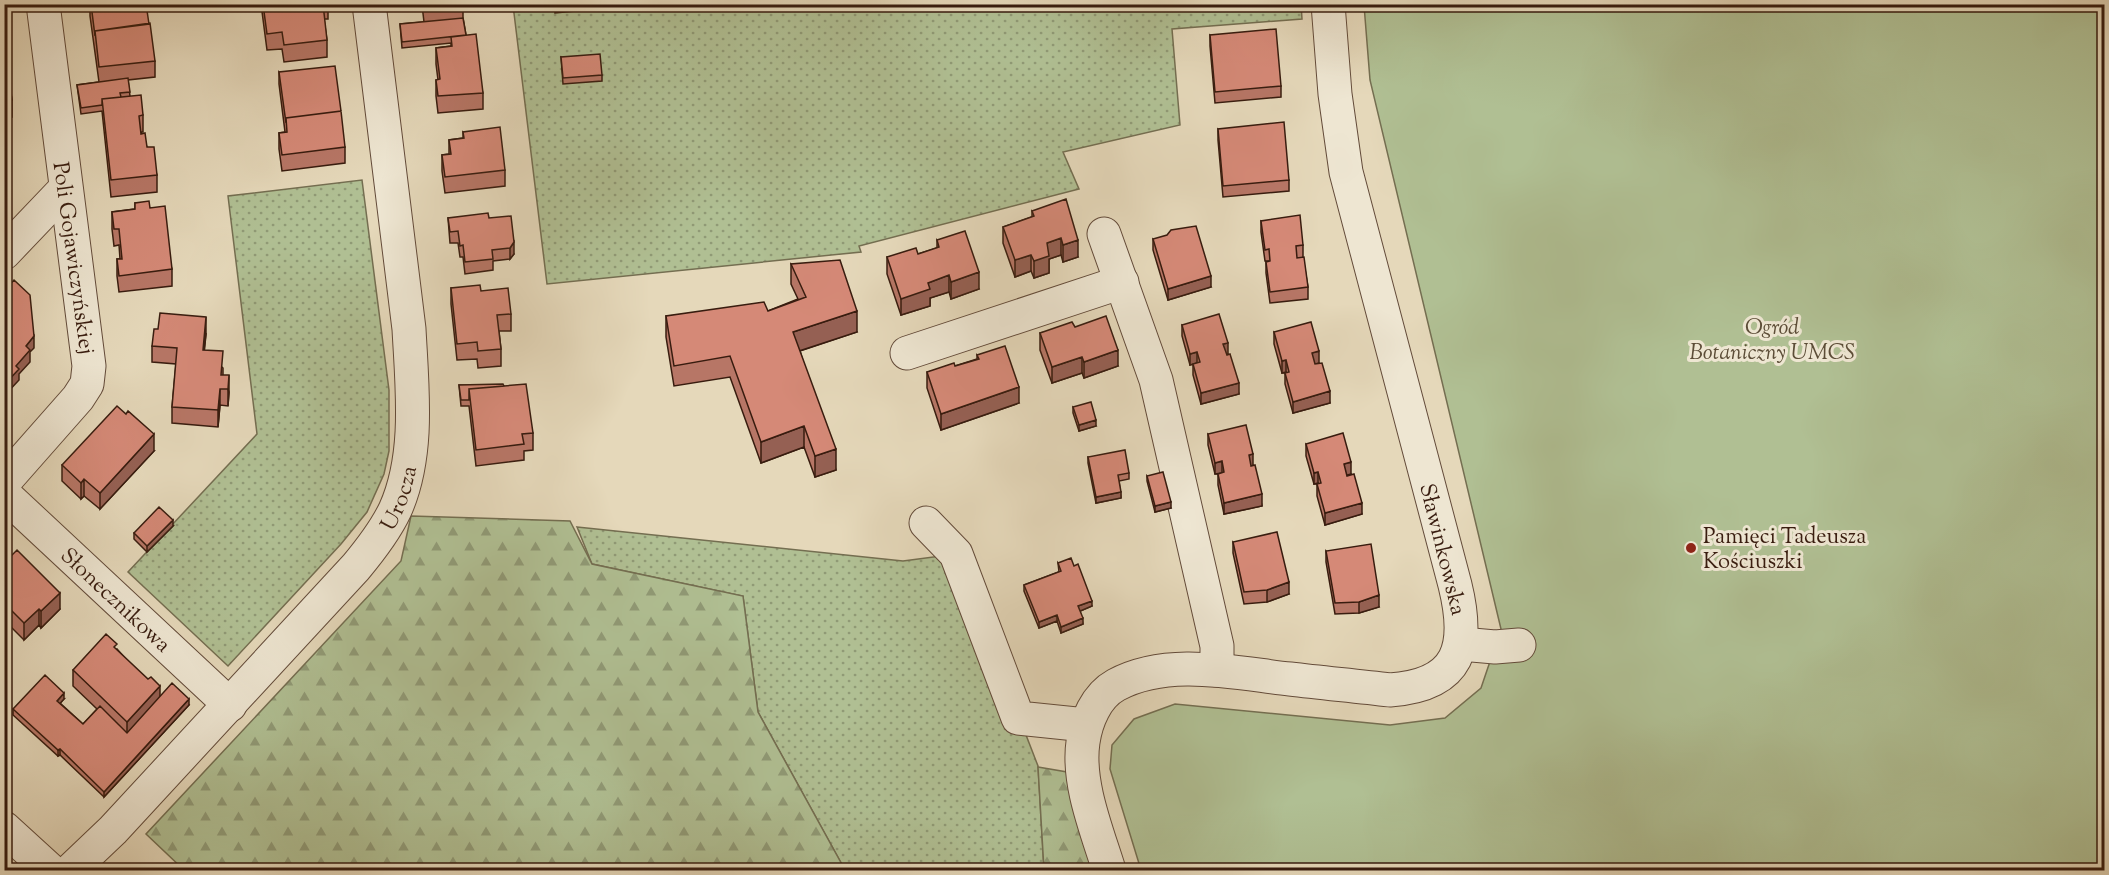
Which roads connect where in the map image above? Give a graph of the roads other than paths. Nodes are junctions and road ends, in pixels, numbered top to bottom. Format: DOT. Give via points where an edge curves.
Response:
graph roads {
  1 [pos="43,4"];
  2 [pos="369,4"];
  3 [pos="1328,4"];
  4 [pos="65,189"];
  5 [pos="1104,234"];
  6 [pos="4,253"];
  7 [pos="1122,282"];
  8 [pos="908,353"];
  9 [pos="4,482"];
  10 [pos="4,494"];
  11 [pos="926,523"];
  12 [pos="1461,644"];
  13 [pos="1519,645"];
  14 [pos="1217,658"];
  15 [pos="230,705"];
  16 [pos="1086,725"];
  17 [pos="4,828"];
  18 [pos="50,870"];
  19 [pos="71,870"];
  20 [pos="1109,870"];
  1 -- 4 [label="street, Poli Gojawiczyńskiej"];
  2 -- 15 [label="street, Urocza" via="409,328 412,409 405,479 380,537"];
  3 -- 12 [label="street, Sławinkowska" via="1346,172 1461,609"];
  4 -- 6 [label="street"];
  4 -- 9 [label="street, Poli Gojawiczyńskiej" via="89,366 87,384"];
  5 -- 7 [label="street"];
  7 -- 8 [label="street"];
  7 -- 14 [label="street" via="1156,380"];
  10 -- 15 [label="street, Słonecznikowa"];
  11 -- 16 [label="street" via="956,554 1018,718"];
  12 -- 13 [label="street"];
  12 -- 14 [label="street, Sławinkowska" via="1447,669 1433,680 1414,688 1390,690"];
  14 -- 16 [label="street, Sławinkowska" via="1114,686 1101,697"];
  15 -- 19 [label="street, Urocza"];
  16 -- 20 [label="street, Sławinkowska" via="1082,761"];
  17 -- 18 [label="street"];
}
